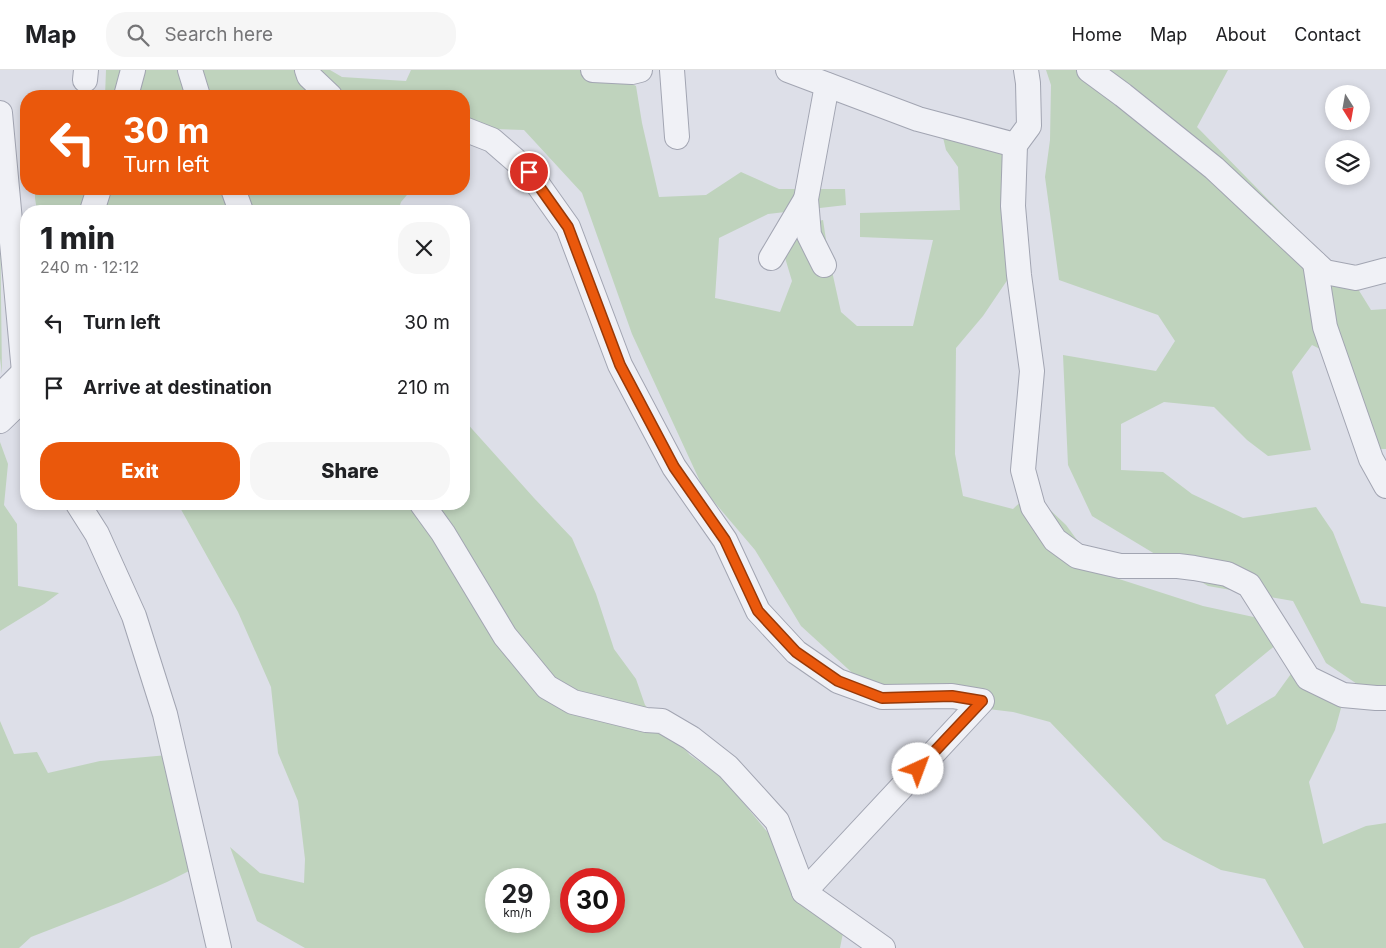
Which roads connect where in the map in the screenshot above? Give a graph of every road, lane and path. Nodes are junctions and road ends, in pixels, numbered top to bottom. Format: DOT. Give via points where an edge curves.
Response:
graph roads {
  1 [pos="133,70"];
  2 [pos="190,70"];
  3 [pos="307,70"];
  4 [pos="593,70"];
  5 [pos="640,70"];
  6 [pos="672,70"];
  7 [pos="788,70"];
  8 [pos="1026,70"];
  9 [pos="1089,70"];
  10 [pos="827,84"];
  11 [pos="128,90"];
  12 [pos="196,90"];
  13 [pos="324,90"];
  14 [pos="0,113"];
  15 [pos="470,131"];
  16 [pos="677,136"];
  17 [pos="1015,145"];
  18 [pos="3,181"];
  19 [pos="806,199"];
  20 [pos="771,258"];
  21 [pos="1315,263"];
  22 [pos="824,265"];
  23 [pos="1386,270"];
  24 [pos="20,332"];
  25 [pos="20,380"];
  26 [pos="0,396"];
  27 [pos="20,402"];
  28 [pos="0,421"];
  29 [pos="1386,486"];
  30 [pos="82,510"];
  31 [pos="426,510"];
  32 [pos="1386,698"];
  33 [pos="804,892"];
  34 [pos="219,948"];
  35 [pos="883,948"];
  1 -- 11 [label="street"];
  2 -- 12 [label="street"];
  3 -- 13 [label="street"];
  4 -- 5 [label="street"];
  6 -- 16 [label="street"];
  7 -- 10 [label="street"];
  8 -- 17 [label="street" via="1029,126"];
  9 -- 21 [label="street" via="1214,168"];
  10 -- 17 [label="street" via="918,119"];
  10 -- 19 [label="street"];
  14 -- 18 [label="street"];
  15 -- 33 [label="street" via="492,140 529,172 568,227 620,365 674,467 725,540 758,611 796,652 838,681 882,698 952,696 982,701"];
  17 -- 32 [label="street" via="1013,206 1032,372 1023,470 1033,507 1055,540 1077,556 1120,566 1194,568 1227,574 1249,585 1308,678 1343,695"];
  18 -- 24 [label="street"];
  19 -- 20 [label="street"];
  19 -- 22 [label="street" via="809,235"];
  21 -- 23 [label="street" via="1325,272 1356,278"];
  21 -- 29 [label="street" via="1325,327 1370,459"];
  25 -- 26 [label="street"];
  27 -- 28 [label="street"];
  30 -- 34 [label="street" via="97,534 134,616 165,714"];
  31 -- 33 [label="street" via="506,636 547,687 573,702 662,721 691,738 728,767 777,821"];
  33 -- 35 [label="street"];
}
